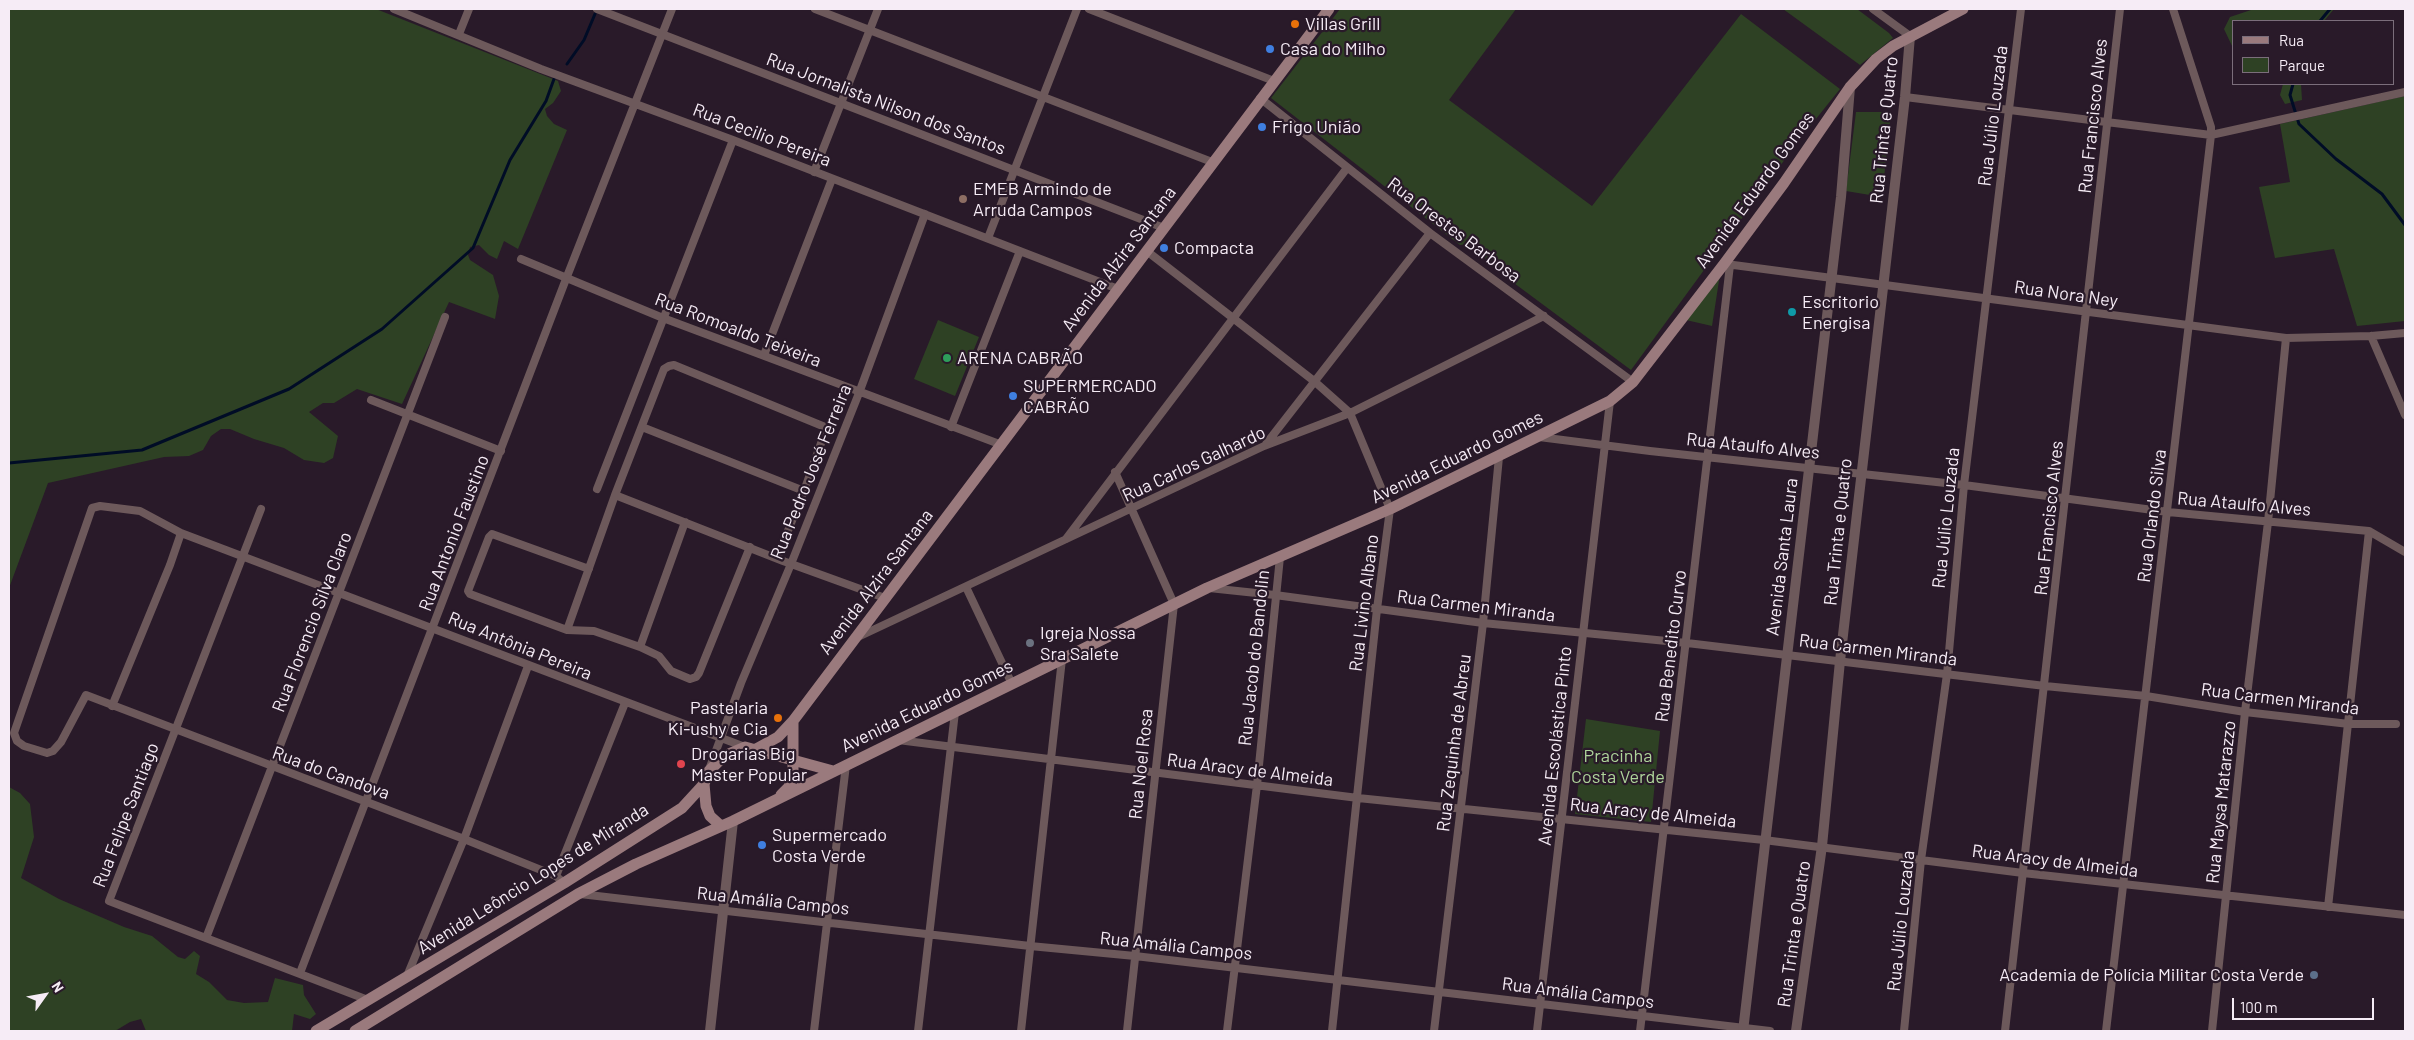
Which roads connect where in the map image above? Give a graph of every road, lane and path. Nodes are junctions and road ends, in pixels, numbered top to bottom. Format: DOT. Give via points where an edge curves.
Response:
graph roads {
  1 [pos="394,9"];
  2 [pos="469,9"];
  3 [pos="597,9"];
  4 [pos="672,9"];
  5 [pos="815,9"];
  6 [pos="878,9"];
  7 [pos="1077,9"];
  8 [pos="1089,9"];
  9 [pos="1329,9"];
  10 [pos="1873,9"];
  11 [pos="1963,9"];
  12 [pos="2021,9"];
  13 [pos="2120,9"];
  14 [pos="2173,9"];
  15 [pos="869,30"];
  16 [pos="459,34"];
  17 [pos="662,35"];
  18 [pos="1910,36"];
  19 [pos="1274,82"];
  20 [pos="1850,87"];
  21 [pos="2405,92"];
  22 [pos="1905,97"];
  23 [pos="1042,98"];
  24 [pos="1260,98"];
  25 [pos="636,103"];
  26 [pos="841,103"];
  27 [pos="2010,110"];
  28 [pos="2107,122"];
  29 [pos="2211,135"];
  30 [pos="734,140"];
  31 [pos="1212,162"];
  32 [pos="1347,168"];
  33 [pos="1014,170"];
  34 [pos="814,172"];
  35 [pos="832,179"];
  36 [pos="925,214"];
  37 [pos="1164,228"];
  38 [pos="1430,233"];
  39 [pos="988,238"];
  40 [pos="1020,251"];
  41 [pos="1148,252"];
  42 [pos="521,259"];
  43 [pos="1727,264"];
  44 [pos="1830,278"];
  45 [pos="566,279"];
  46 [pos="1882,284"];
  47 [pos="1118,289"];
  48 [pos="1987,298"];
  49 [pos="2087,312"];
  50 [pos="1544,316"];
  51 [pos="445,317"];
  52 [pos="663,318"];
  53 [pos="1232,318"];
  54 [pos="2188,325"];
  55 [pos="2405,333"];
  56 [pos="2372,336"];
  57 [pos="2286,338"];
  58 [pos="764,355"];
  59 [pos="1314,381"];
  60 [pos="1633,382"];
  61 [pos="859,393"];
  62 [pos="371,400"];
  63 [pos="1610,401"];
  64 [pos="406,412"];
  65 [pos="1350,413"];
  66 [pos="2405,415"];
  67 [pos="642,427"];
  68 [pos="952,427"];
  69 [pos="1539,437"];
  70 [pos="1002,445"];
  71 [pos="1604,445"];
  72 [pos="1264,446"];
  73 [pos="501,451"];
  74 [pos="1498,457"];
  75 [pos="1708,457"];
  76 [pos="1809,466"];
  77 [pos="1115,472"];
  78 [pos="1861,472"];
  79 [pos="1964,484"];
  80 [pos="597,489"];
  81 [pos="804,491"];
  82 [pos="615,495"];
  83 [pos="2066,498"];
  84 [pos="261,509"];
  85 [pos="1132,509"];
  86 [pos="1390,509"];
  87 [pos="2168,512"];
  88 [pos="684,522"];
  89 [pos="2268,522"];
  90 [pos="2369,531"];
  91 [pos="181,533"];
  92 [pos="1064,541"];
  93 [pos="750,547"];
  94 [pos="2405,552"];
  95 [pos="242,556"];
  96 [pos="1280,557"];
  97 [pos="777,558"];
  98 [pos="791,564"];
  99 [pos="589,569"];
  100 [pos="966,587"];
  101 [pos="1207,588"];
  102 [pos="340,593"];
  103 [pos="1275,595"];
  104 [pos="885,598"];
  105 [pos="1174,604"];
  106 [pos="1377,608"];
  107 [pos="1483,623"];
  108 [pos="434,628"];
  109 [pos="567,630"];
  110 [pos="1582,634"];
  111 [pos="856,638"];
  112 [pos="1687,643"];
  113 [pos="640,647"];
  114 [pos="1787,654"];
  115 [pos="1062,659"];
  116 [pos="1840,661"];
  117 [pos="528,666"];
  118 [pos="1947,674"];
  119 [pos="1012,684"];
  120 [pos="2045,686"];
  121 [pos="86,696"];
  122 [pos="2146,696"];
  123 [pos="625,703"];
  124 [pos="112,706"];
  125 [pos="956,712"];
  126 [pos="2245,712"];
  127 [pos="793,721"];
  128 [pos="2349,724"];
  129 [pos="2396,724"];
  130 [pos="175,728"];
  131 [pos="720,738"];
  132 [pos="897,740"];
  133 [pos="952,746"];
  134 [pos="751,748"];
  135 [pos="1052,758"];
  136 [pos="792,760"];
  137 [pos="846,765"];
  138 [pos="272,767"];
  139 [pos="709,771"];
  140 [pos="833,771"];
  141 [pos="1154,774"];
  142 [pos="704,784"];
  143 [pos="1257,784"];
  144 [pos="779,798"];
  145 [pos="1358,798"];
  146 [pos="367,802"];
  147 [pos="1461,808"];
  148 [pos="1563,819"];
  149 [pos="732,821"];
  150 [pos="720,826"];
  151 [pos="1665,829"];
  152 [pos="464,839"];
  153 [pos="1764,840"];
  154 [pos="730,844"];
  155 [pos="1822,846"];
  156 [pos="1921,860"];
  157 [pos="2023,872"];
  158 [pos="560,879"];
  159 [pos="2124,884"];
  160 [pos="578,894"];
  161 [pos="2227,895"];
  162 [pos="2328,908"];
  163 [pos="723,911"];
  164 [pos="2405,915"];
  165 [pos="827,922"];
  166 [pos="929,934"];
  167 [pos="206,938"];
  168 [pos="1030,946"];
  169 [pos="1135,956"];
  170 [pos="1234,967"];
  171 [pos="300,973"];
  172 [pos="407,977"];
  173 [pos="1338,980"];
  174 [pos="1438,992"];
  175 [pos="368,1000"];
  176 [pos="1540,1004"];
  177 [pos="1642,1016"];
  178 [pos="1743,1030"];
  179 [pos="316,1031"];
  180 [pos="355,1031"];
  181 [pos="710,1031"];
  182 [pos="814,1031"];
  183 [pos="918,1031"];
  184 [pos="1021,1031"];
  185 [pos="1127,1031"];
  186 [pos="1227,1031"];
  187 [pos="1332,1031"];
  188 [pos="1434,1031"];
  189 [pos="1537,1031"];
  190 [pos="1640,1031"];
  191 [pos="1770,1031"];
  192 [pos="1796,1031"];
  193 [pos="1904,1031"];
  194 [pos="2005,1031"];
  195 [pos="2106,1031"];
  196 [pos="2212,1031"];
  1 -- 16 [label="street, Rua Cecilio Pereira"];
  2 -- 16 [label="street"];
  3 -- 17 [label="street, Rua Jornalista Nilson dos Santos"];
  4 -- 17 [label="street, Rua Antonio Faustino"];
  5 -- 15 [label="street"];
  6 -- 15 [label="street"];
  7 -- 23 [label="street"];
  8 -- 19 [label="street"];
  9 -- 19 [label="main road, Avenida Alzira Santana"];
  10 -- 18 [label="street"];
  11 -- 18 [label="main road, Avenida Eduardo Gomes"];
  12 -- 27 [label="street, Rua Júlio Louzada"];
  13 -- 28 [label="street, Rua Francisco Alves"];
  14 -- 29 [label="street, Rua Orlando Silva"];
  15 -- 23 [label="street"];
  15 -- 26 [label="street"];
  16 -- 25 [label="street, Rua Cecilio Pereira" via="541,69"];
  17 -- 25 [label="street, Rua Antonio Faustino"];
  17 -- 26 [label="street, Rua Jornalista Nilson dos Santos"];
  18 -- 20 [label="main road, Avenida Eduardo Gomes" via="1876,59"];
  18 -- 22 [label="street, Rua Trinta e Quatro"];
  19 -- 24 [label="main road, Avenida Alzira Santana"];
  20 -- 43 [label="main road, Avenida Eduardo Gomes"];
  20 -- 44 [label="street, Avenida Santa Laura" via="1841,197"];
  21 -- 29 [label="street"];
  22 -- 27 [label="street"];
  22 -- 46 [label="street, Rua Trinta e Quatro"];
  23 -- 31 [label="street"];
  23 -- 33 [label="street"];
  24 -- 31 [label="main road, Avenida Alzira Santana"];
  24 -- 32 [label="street, Rua Orestes Barbosa"];
  25 -- 30 [label="street, Rua Cecilio Pereira"];
  25 -- 45 [label="street, Rua Antonio Faustino"];
  26 -- 33 [label="street, Rua Jornalista Nilson dos Santos"];
  26 -- 34 [label="street"];
  27 -- 28 [label="street"];
  27 -- 48 [label="street, Rua Júlio Louzada"];
  28 -- 29 [label="street"];
  28 -- 49 [label="street, Rua Francisco Alves"];
  29 -- 54 [label="street, Rua Orlando Silva"];
  30 -- 34 [label="street, Rua Cecilio Pereira"];
  30 -- 52 [label="street"];
  31 -- 37 [label="main road, Avenida Alzira Santana"];
  32 -- 38 [label="street, Rua Orestes Barbosa"];
  32 -- 53 [label="street"];
  33 -- 37 [label="street, Rua Jornalista Nilson dos Santos"];
  33 -- 39 [label="street"];
  34 -- 35 [label="street, Rua Cecilio Pereira"];
  35 -- 36 [label="street, Rua Cecilio Pereira"];
  35 -- 58 [label="street"];
  36 -- 39 [label="street, Rua Cecilio Pereira"];
  36 -- 61 [label="street, Rua Pedro José Ferreira"];
  37 -- 41 [label="main road, Avenida Alzira Santana"];
  38 -- 50 [label="street, Rua Orestes Barbosa"];
  38 -- 59 [label="street"];
  39 -- 40 [label="street, Rua Cecilio Pereira"];
  40 -- 47 [label="street, Rua Cecilio Pereira"];
  40 -- 68 [label="street"];
  41 -- 47 [label="main road, Avenida Alzira Santana"];
  41 -- 53 [label="street"];
  42 -- 45 [label="street, Rua Romoaldo Teixeira"];
  43 -- 44 [label="street, Rua Nora Ney"];
  43 -- 60 [label="main road, Avenida Eduardo Gomes"];
  43 -- 75 [label="street, Rua Benedito Curvo"];
  44 -- 46 [label="street, Rua Nora Ney"];
  44 -- 76 [label="street, Avenida Santa Laura"];
  45 -- 52 [label="street, Rua Romoaldo Teixeira"];
  45 -- 73 [label="street, Rua Antonio Faustino"];
  46 -- 48 [label="street, Rua Nora Ney"];
  46 -- 78 [label="street, Rua Trinta e Quatro"];
  47 -- 70 [label="main road, Avenida Alzira Santana"];
  48 -- 49 [label="street, Rua Nora Ney"];
  48 -- 79 [label="street, Rua Júlio Louzada"];
  49 -- 54 [label="street, Rua Nora Ney"];
  49 -- 83 [label="street, Rua Francisco Alves"];
  50 -- 60 [label="street, Rua Orestes Barbosa"];
  50 -- 65 [label="street, Rua Carlos Galhardo"];
  51 -- 64 [label="street, Rua Florencio Silva Claro"];
  52 -- 58 [label="street, Rua Romoaldo Teixeira"];
  52 -- 80 [label="street"];
  53 -- 59 [label="street"];
  53 -- 77 [label="street"];
  54 -- 57 [label="street, Rua Nora Ney"];
  54 -- 87 [label="street, Rua Orlando Silva"];
  55 -- 56 [label="street, Rua Nora Ney"];
  56 -- 57 [label="street, Rua Nora Ney"];
  56 -- 66 [label="street"];
  57 -- 89 [label="street, Rua Maysa Matarazzo"];
  58 -- 61 [label="street, Rua Romoaldo Teixeira"];
  59 -- 65 [label="street"];
  59 -- 72 [label="street"];
  60 -- 63 [label="main road, Avenida Eduardo Gomes"];
  61 -- 68 [label="street, Rua Romoaldo Teixeira"];
  61 -- 98 [label="street, Rua Pedro José Ferreira"];
  62 -- 64 [label="street"];
  63 -- 69 [label="main road, Avenida Eduardo Gomes"];
  63 -- 71 [label="street, Avenida Escolástica Pinto"];
  64 -- 73 [label="street"];
  64 -- 102 [label="street, Rua Florencio Silva Claro"];
  65 -- 72 [label="street, Rua Carlos Galhardo"];
  65 -- 86 [label="street"];
  67 -- 81 [label="street"];
  67 -- 81 [label="street" via="664,369 674,365 692,372 825,427"];
  67 -- 82 [label="street"];
  68 -- 70 [label="street, Rua Romoaldo Teixeira"];
  69 -- 71 [label="street, Rua Ataulfo Alves"];
  69 -- 74 [label="main road, Avenida Eduardo Gomes"];
  70 -- 104 [label="main road, Avenida Alzira Santana"];
  71 -- 75 [label="street, Rua Ataulfo Alves"];
  71 -- 110 [label="street, Avenida Escolástica Pinto"];
  72 -- 85 [label="street, Rua Carlos Galhardo"];
  73 -- 108 [label="street, Rua Antonio Faustino"];
  74 -- 86 [label="main road, Avenida Eduardo Gomes"];
  74 -- 107 [label="street, Rua Zequinha de Abreu"];
  75 -- 76 [label="street, Rua Ataulfo Alves"];
  75 -- 112 [label="street, Rua Benedito Curvo"];
  76 -- 78 [label="street, Rua Ataulfo Alves"];
  76 -- 114 [label="street, Avenida Santa Laura"];
  77 -- 85 [label="street"];
  77 -- 92 [label="street"];
  78 -- 79 [label="street, Rua Ataulfo Alves"];
  78 -- 116 [label="street, Rua Trinta e Quatro"];
  79 -- 83 [label="street, Rua Ataulfo Alves"];
  79 -- 118 [label="street, Rua Júlio Louzada"];
  81 -- 97 [label="street"];
  82 -- 88 [label="street"];
  82 -- 99 [label="street"];
  83 -- 87 [label="street, Rua Ataulfo Alves"];
  83 -- 120 [label="street, Rua Francisco Alves"];
  84 -- 95 [label="street, Rua Felipe Santiago"];
  85 -- 92 [label="street, Rua Carlos Galhardo"];
  85 -- 105 [label="street"];
  86 -- 96 [label="main road, Avenida Eduardo Gomes"];
  86 -- 106 [label="street, Rua Livino Albano"];
  87 -- 89 [label="street, Rua Ataulfo Alves"];
  87 -- 122 [label="street, Rua Orlando Silva"];
  88 -- 93 [label="street"];
  88 -- 113 [label="street"];
  89 -- 90 [label="street, Rua Ataulfo Alves"];
  89 -- 126 [label="street, Rua Maysa Matarazzo"];
  90 -- 94 [label="street, Rua Ataulfo Alves"];
  90 -- 128 [label="street"];
  91 -- 95 [label="street, Rua Antônia Pereira"];
  91 -- 121 [label="street, Rua Antônia Pereira" via="140,511 92,508 14,733 17,741 47,753 53,751"];
  91 -- 124 [label="street"];
  92 -- 100 [label="street, Rua Carlos Galhardo"];
  93 -- 97 [label="street"];
  93 -- 113 [label="street" via="696,678 690,679 671,671 659,656"];
  95 -- 102 [label="street, Rua Antônia Pereira"];
  95 -- 130 [label="street, Rua Felipe Santiago"];
  96 -- 101 [label="main road, Avenida Eduardo Gomes"];
  96 -- 103 [label="street, Rua Jacob do Bandolin"];
  97 -- 98 [label="street"];
  98 -- 104 [label="street"];
  98 -- 131 [label="street, Rua Pedro José Ferreira"];
  99 -- 109 [label="street"];
  99 -- 109 [label="street" via="492,534 468,587 470,594"];
  100 -- 111 [label="street, Rua Carlos Galhardo"];
  100 -- 119 [label="street"];
  101 -- 103 [label="street, Rua Carmen Miranda"];
  101 -- 105 [label="main road, Avenida Eduardo Gomes"];
  102 -- 108 [label="street, Rua Antônia Pereira"];
  102 -- 138 [label="street, Rua Florencio Silva Claro"];
  103 -- 106 [label="street, Rua Carmen Miranda"];
  103 -- 143 [label="street, Rua Jacob do Bandolin"];
  104 -- 111 [label="main road, Avenida Alzira Santana"];
  105 -- 115 [label="main road, Avenida Eduardo Gomes"];
  105 -- 141 [label="street, Rua Noel Rosa"];
  106 -- 107 [label="street, Rua Carmen Miranda"];
  106 -- 145 [label="street, Rua Livino Albano"];
  107 -- 110 [label="street, Rua Carmen Miranda"];
  107 -- 147 [label="street, Rua Zequinha de Abreu"];
  108 -- 117 [label="street, Rua Antônia Pereira"];
  108 -- 146 [label="street, Rua Antonio Faustino"];
  109 -- 113 [label="street" via="601,633"];
  110 -- 112 [label="street, Rua Carmen Miranda"];
  110 -- 148 [label="street, Avenida Escolástica Pinto"];
  111 -- 127 [label="main road, Avenida Alzira Santana"];
  112 -- 114 [label="street, Rua Carmen Miranda"];
  112 -- 151 [label="street, Rua Benedito Curvo"];
  114 -- 116 [label="street, Rua Carmen Miranda"];
  114 -- 153 [label="street, Avenida Santa Laura"];
  115 -- 119 [label="main road, Avenida Eduardo Gomes"];
  115 -- 135 [label="street"];
  116 -- 118 [label="street, Rua Carmen Miranda"];
  116 -- 155 [label="street, Rua Trinta e Quatro"];
  117 -- 123 [label="street, Rua Antônia Pereira"];
  117 -- 152 [label="street"];
  118 -- 120 [label="street, Rua Carmen Miranda"];
  118 -- 156 [label="street, Rua Júlio Louzada"];
  119 -- 125 [label="main road, Avenida Eduardo Gomes"];
  120 -- 122 [label="street, Rua Carmen Miranda"];
  120 -- 157 [label="street, Rua Francisco Alves"];
  121 -- 124 [label="street, Rua do Candova"];
  122 -- 126 [label="street, Rua Carmen Miranda"];
  122 -- 159 [label="street, Rua Orlando Silva"];
  123 -- 131 [label="street, Rua Antônia Pereira"];
  123 -- 158 [label="street"];
  124 -- 130 [label="street, Rua do Candova"];
  125 -- 132 [label="main road, Avenida Eduardo Gomes"];
  125 -- 133 [label="street"];
  126 -- 128 [label="street, Rua Carmen Miranda"];
  126 -- 161 [label="street, Rua Maysa Matarazzo"];
  127 -- 134 [label="main road, Avenida Leôncio Lopes de Miranda" via="771,742"];
  127 -- 136 [label="main road"];
  128 -- 129 [label="street, Rua Carmen Miranda"];
  128 -- 162 [label="street"];
  130 -- 138 [label="street, Rua do Candova"];
  130 -- 167 [label="street, Rua Felipe Santiago" via="109,901"];
  131 -- 134 [label="street, Rua Antônia Pereira"];
  131 -- 139 [label="street, Rua Pedro José Ferreira"];
  132 -- 133 [label="street, Rua Aracy de Almeida"];
  132 -- 137 [label="main road, Avenida Eduardo Gomes"];
  133 -- 135 [label="street, Rua Aracy de Almeida"];
  133 -- 166 [label="street"];
  134 -- 136 [label="main road"];
  134 -- 139 [label="main road, Avenida Leôncio Lopes de Miranda" via="724,756"];
  135 -- 141 [label="street, Rua Aracy de Almeida"];
  135 -- 168 [label="street"];
  136 -- 140 [label="main road, Avenida Eduardo Gomes"];
  136 -- 144 [label="main road" via="789,787"];
  137 -- 140 [label="main road, Avenida Eduardo Gomes"];
  137 -- 165 [label="street"];
  138 -- 146 [label="street, Rua do Candova"];
  138 -- 167 [label="street, Rua Florencio Silva Claro"];
  139 -- 142 [label="main road, Avenida Leôncio Lopes de Miranda"];
  140 -- 144 [label="main road, Avenida Eduardo Gomes"];
  141 -- 143 [label="street, Rua Aracy de Almeida"];
  141 -- 169 [label="street, Rua Noel Rosa"];
  142 -- 150 [label="main road" via="706,806"];
  142 -- 158 [label="main road, Avenida Leôncio Lopes de Miranda" via="682,808"];
  143 -- 145 [label="street, Rua Aracy de Almeida"];
  143 -- 170 [label="street, Rua Jacob do Bandolin"];
  144 -- 149 [label="main road, Avenida Leôncio Lopes de Miranda"];
  145 -- 147 [label="street, Rua Aracy de Almeida"];
  145 -- 173 [label="street, Rua Livino Albano"];
  146 -- 152 [label="street, Rua do Candova"];
  146 -- 171 [label="street, Rua Antonio Faustino"];
  147 -- 148 [label="street, Rua Aracy de Almeida"];
  147 -- 174 [label="street, Rua Zequinha de Abreu"];
  148 -- 151 [label="street, Rua Aracy de Almeida"];
  148 -- 176 [label="street, Avenida Escolástica Pinto"];
  149 -- 150 [label="main road, Avenida Leôncio Lopes de Miranda"];
  149 -- 154 [label="street"];
  150 -- 154 [label="street"];
  150 -- 160 [label="main road, Avenida Leôncio Lopes de Miranda"];
  151 -- 153 [label="street, Rua Aracy de Almeida"];
  151 -- 177 [label="street, Rua Benedito Curvo"];
  152 -- 158 [label="street, Rua do Candova"];
  152 -- 172 [label="street"];
  153 -- 155 [label="street, Rua Aracy de Almeida"];
  153 -- 178 [label="street, Avenida Santa Laura"];
  154 -- 163 [label="street"];
  155 -- 156 [label="street, Rua Aracy de Almeida"];
  155 -- 192 [label="street, Rua Trinta e Quatro"];
  156 -- 157 [label="street, Rua Aracy de Almeida"];
  156 -- 193 [label="street, Rua Júlio Louzada"];
  157 -- 159 [label="street, Rua Aracy de Almeida"];
  157 -- 194 [label="street, Rua Francisco Alves"];
  158 -- 172 [label="main road, Avenida Leôncio Lopes de Miranda"];
  159 -- 161 [label="street, Rua Aracy de Almeida"];
  159 -- 195 [label="street, Rua Orlando Silva"];
  160 -- 163 [label="street, Rua Amália Campos"];
  160 -- 180 [label="main road, Avenida Leôncio Lopes de Miranda"];
  161 -- 162 [label="street, Rua Aracy de Almeida"];
  161 -- 196 [label="street, Rua Maysa Matarazzo"];
  162 -- 164 [label="street, Rua Aracy de Almeida"];
  163 -- 165 [label="street, Rua Amália Campos"];
  163 -- 181 [label="street"];
  165 -- 166 [label="street, Rua Amália Campos"];
  165 -- 182 [label="street"];
  166 -- 168 [label="street, Rua Amália Campos"];
  166 -- 183 [label="street"];
  167 -- 171 [label="street, Rua Felipe Santiago"];
  168 -- 169 [label="street, Rua Amália Campos"];
  168 -- 184 [label="street"];
  169 -- 170 [label="street, Rua Amália Campos"];
  169 -- 185 [label="street, Rua Noel Rosa"];
  170 -- 173 [label="street, Rua Amália Campos"];
  170 -- 186 [label="street, Rua Jacob do Bandolin"];
  171 -- 175 [label="street, Rua Felipe Santiago"];
  172 -- 175 [label="main road, Avenida Leôncio Lopes de Miranda"];
  173 -- 174 [label="street, Rua Amália Campos"];
  173 -- 187 [label="street, Rua Livino Albano"];
  174 -- 176 [label="street, Rua Amália Campos"];
  174 -- 188 [label="street, Rua Zequinha de Abreu"];
  175 -- 179 [label="main road, Avenida Leôncio Lopes de Miranda"];
  176 -- 177 [label="street, Rua Amália Campos"];
  176 -- 189 [label="street, Avenida Escolástica Pinto"];
  177 -- 178 [label="street, Rua Amália Campos"];
  177 -- 190 [label="street, Rua Benedito Curvo"];
  178 -- 191 [label="street, Rua Amália Campos"];
}
